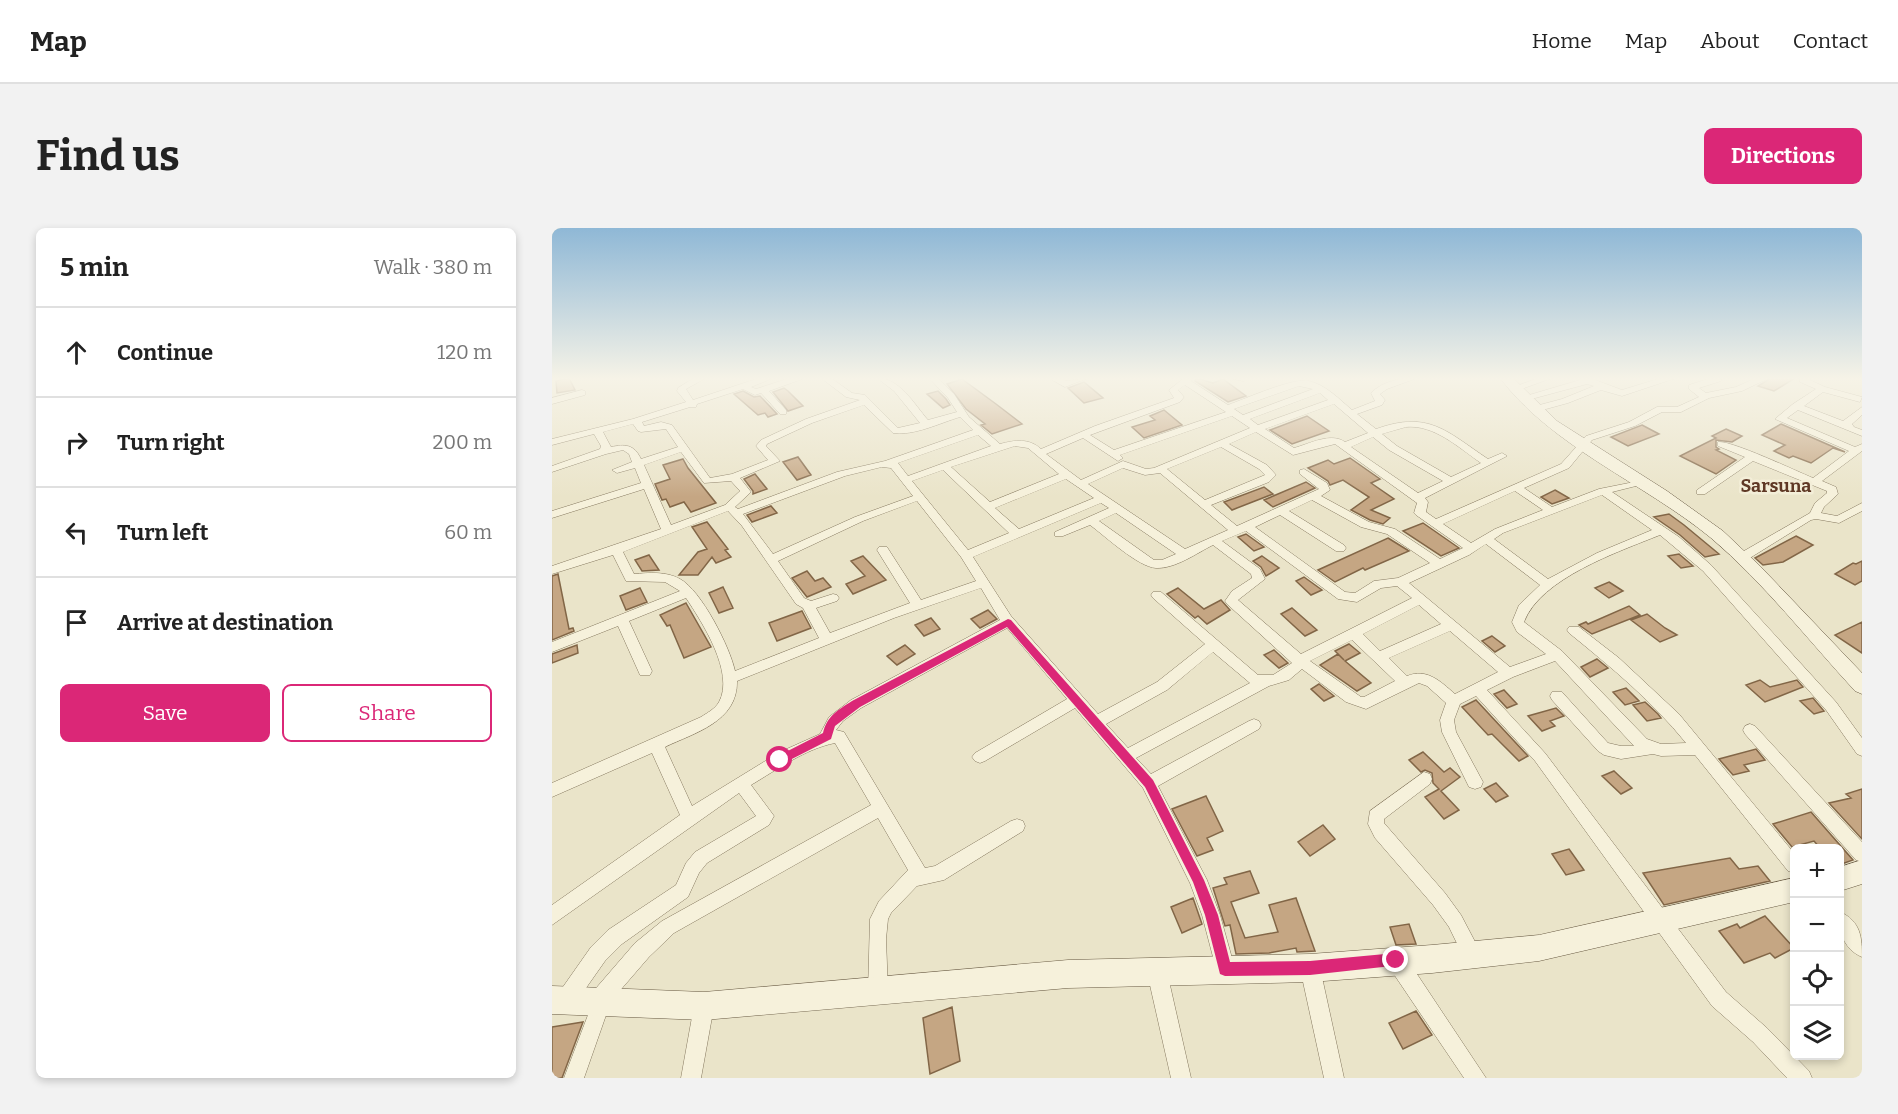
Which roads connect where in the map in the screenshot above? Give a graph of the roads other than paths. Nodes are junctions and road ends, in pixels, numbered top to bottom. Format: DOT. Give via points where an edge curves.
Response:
graph roads {
  1 [pos="648,418"];
  2 [pos="818,418"];
  3 [pos="883,418"];
  4 [pos="921,418"];
  5 [pos="947,418"];
  6 [pos="967,418"];
  7 [pos="1128,418"];
  8 [pos="1211,418"];
  9 [pos="1246,418"];
  10 [pos="1287,418"];
  11 [pos="1356,418"];
  12 [pos="1545,418"];
  13 [pos="1644,418"];
  14 [pos="1782,418"];
  15 [pos="1826,418"];
  16 [pos="1851,418"];
  17 [pos="1242,419"];
  18 [pos="636,421"];
  19 [pos="926,424"];
  20 [pos="1847,426"];
  21 [pos="1256,429"];
  22 [pos="597,431"];
  23 [pos="980,431"];
  24 [pos="1862,433"];
  25 [pos="1083,434"];
  26 [pos="1374,434"];
  27 [pos="552,442"];
  28 [pos="1221,443"];
  29 [pos="1584,444"];
  30 [pos="1721,444"];
  31 [pos="1344,446"];
  32 [pos="998,447"];
  33 [pos="684,448"];
  34 [pos="1859,449"];
  35 [pos="604,451"];
  36 [pos="1039,453"];
  37 [pos="1113,454"];
  38 [pos="1502,456"];
  39 [pos="1753,456"];
  40 [pos="638,463"];
  41 [pos="889,463"];
  42 [pos="1488,463"];
  43 [pos="1128,464"];
  44 [pos="944,466"];
  45 [pos="552,469"];
  46 [pos="1158,469"];
  47 [pos="617,470"];
  48 [pos="1304,472"];
  49 [pos="1067,475"];
  50 [pos="734,477"];
  51 [pos="906,480"];
  52 [pos="1450,481"];
  53 [pos="1640,482"];
  54 [pos="1814,482"];
  55 [pos="648,484"];
  56 [pos="1080,484"];
  57 [pos="1516,487"];
  58 [pos="1603,491"];
  59 [pos="1701,492"];
  60 [pos="1313,496"];
  61 [pos="919,497"];
  62 [pos="1417,498"];
  63 [pos="1101,499"];
  64 [pos="1204,504"];
  65 [pos="988,507"];
  66 [pos="1116,509"];
  67 [pos="1860,509"];
  68 [pos="733,510"];
  69 [pos="1282,511"];
  70 [pos="1551,512"];
  71 [pos="552,515"];
  72 [pos="1815,515"];
  73 [pos="1091,520"];
  74 [pos="1434,524"];
  75 [pos="1242,529"];
  76 [pos="1660,530"];
  77 [pos="668,531"];
  78 [pos="1017,534"];
  79 [pos="1059,534"];
  80 [pos="1486,539"];
  81 [pos="1214,540"];
  82 [pos="1340,548"];
  83 [pos="1471,548"];
  84 [pos="615,550"];
  85 [pos="883,550"];
  86 [pos="1183,553"];
  87 [pos="966,555"];
  88 [pos="1741,558"];
  89 [pos="771,559"];
  90 [pos="1439,564"];
  91 [pos="552,570"];
  92 [pos="1400,582"];
  93 [pos="984,583"];
  94 [pos="1547,585"];
  95 [pos="689,592"];
  96 [pos="1157,595"];
  97 [pos="833,598"];
  98 [pos="1421,599"];
  99 [pos="808,605"];
  100 [pos="918,605"];
  101 [pos="622,621"];
  102 [pos="1008,622"];
  103 [pos="1451,625"];
  104 [pos="1574,630"];
  105 [pos="1353,633"];
  106 [pos="827,640"];
  107 [pos="1213,645"];
  108 [pos="552,647"];
  109 [pos="1557,655"];
  110 [pos="1379,657"];
  111 [pos="1299,661"];
  112 [pos="645,671"];
  113 [pos="1508,673"];
  114 [pos="731,678"];
  115 [pos="1265,682"];
  116 [pos="1405,682"];
  117 [pos="1861,684"];
  118 [pos="1478,689"];
  119 [pos="1557,696"];
  120 [pos="1076,701"];
  121 [pos="1454,701"];
  122 [pos="1095,723"];
  123 [pos="1254,725"];
  124 [pos="1750,730"];
  125 [pos="827,736"];
  126 [pos="656,745"];
  127 [pos="1651,748"];
  128 [pos="1697,748"];
  129 [pos="1862,750"];
  130 [pos="1126,756"];
  131 [pos="980,757"];
  132 [pos="1424,779"];
  133 [pos="1475,782"];
  134 [pos="1149,783"];
  135 [pos="741,784"];
  136 [pos="552,790"];
  137 [pos="880,808"];
  138 [pos="690,818"];
  139 [pos="1017,826"];
  140 [pos="1862,854"];
  141 [pos="1790,860"];
  142 [pos="1862,872"];
  143 [pos="1844,877"];
  144 [pos="913,878"];
  145 [pos="1790,891"];
  146 [pos="552,916"];
  147 [pos="1660,920"];
  148 [pos="1844,927"];
  149 [pos="1862,948"];
  150 [pos="1473,955"];
  151 [pos="1396,960"];
  152 [pos="1310,968"];
  153 [pos="1225,969"];
  154 [pos="1157,972"];
  155 [pos="878,992"];
  156 [pos="559,1001"];
  157 [pos="600,1003"];
  158 [pos="704,1006"];
  159 [pos="573,1078"];
  160 [pos="691,1078"];
  161 [pos="1180,1078"];
  162 [pos="1334,1078"];
  163 [pos="1476,1078"];
  164 [pos="1802,1078"];
  1 -- 18 [label="street"];
  2 -- 50 [label="street" via="771,437 761,446 775,461"];
  3 -- 19 [label="street" via="896,431"];
  4 -- 19 [label="street"];
  5 -- 19 [label="street"];
  6 -- 23 [label="street"];
  7 -- 25 [label="street"];
  8 -- 37 [label="street"];
  9 -- 17 [label="street"];
  10 -- 21 [label="street"];
  11 -- 26 [label="street"];
  12 -- 29 [label="street"];
  13 -- 29 [label="street" via="1589,438"];
  14 -- 34 [label="street"];
  15 -- 20 [label="street"];
  16 -- 20 [label="street"];
  17 -- 21 [label="street"];
  18 -- 22 [label="street"];
  18 -- 33 [label="street" via="644,430 669,427"];
  20 -- 24 [label="street"];
  21 -- 28 [label="street"];
  21 -- 31 [label="street" via="1295,452 1334,440"];
  22 -- 27 [label="street"];
  22 -- 35 [label="street" via="606,446"];
  23 -- 32 [label="street"];
  23 -- 41 [label="street"];
  25 -- 36 [label="street"];
  25 -- 37 [label="street"];
  26 -- 31 [label="street"];
  26 -- 42 [label="street" via="1420,423"];
  26 -- 52 [label="street"];
  28 -- 46 [label="street"];
  28 -- 64 [label="street" via="1271,475"];
  29 -- 53 [label="street"];
  29 -- 57 [label="street" via="1565,466"];
  30 -- 39 [label="street"];
  31 -- 62 [label="street"];
  32 -- 36 [label="street" via="1023,443"];
  32 -- 44 [label="street"];
  33 -- 40 [label="street"];
  33 -- 50 [label="street" via="708,482"];
  34 -- 54 [label="street"];
  35 -- 40 [label="street" via="624,447 633,452"];
  35 -- 45 [label="street"];
  36 -- 49 [label="street"];
  37 -- 43 [label="street"];
  38 -- 42 [label="street"];
  39 -- 54 [label="street"];
  39 -- 59 [label="street"];
  40 -- 47 [label="street"];
  40 -- 55 [label="street"];
  41 -- 51 [label="street"];
  41 -- 68 [label="street"];
  42 -- 52 [label="street"];
  43 -- 46 [label="street" via="1145,472"];
  43 -- 56 [label="street"];
  44 -- 51 [label="street"];
  44 -- 65 [label="street"];
  46 -- 64 [label="street"];
  48 -- 60 [label="street" via="1325,488"];
  49 -- 56 [label="street"];
  49 -- 65 [label="street"];
  50 -- 68 [label="street" via="746,492 730,504"];
  51 -- 61 [label="street"];
  52 -- 62 [label="street"];
  53 -- 58 [label="street"];
  53 -- 88 [label="street" via="1662,494"];
  54 -- 72 [label="street" via="1834,491 1819,505"];
  55 -- 71 [label="street"];
  55 -- 77 [label="street"];
  56 -- 63 [label="street"];
  57 -- 70 [label="street"];
  57 -- 74 [label="street"];
  58 -- 70 [label="street"];
  58 -- 76 [label="street"];
  60 -- 69 [label="street"];
  60 -- 90 [label="street" via="1365,525 1391,531"];
  61 -- 87 [label="street"];
  61 -- 89 [label="street"];
  62 -- 74 [label="street" via="1424,504 1420,513"];
  63 -- 66 [label="street"];
  63 -- 78 [label="street"];
  64 -- 75 [label="street"];
  65 -- 78 [label="street"];
  66 -- 73 [label="street"];
  66 -- 86 [label="street"];
  67 -- 72 [label="street" via="1839,520"];
  68 -- 77 [label="street"];
  68 -- 89 [label="street"];
  69 -- 75 [label="street"];
  69 -- 82 [label="street"];
  70 -- 80 [label="street"];
  72 -- 88 [label="street"];
  73 -- 79 [label="street"];
  73 -- 86 [label="street" via="1153,564"];
  74 -- 83 [label="street"];
  75 -- 81 [label="street"];
  75 -- 92 [label="street" via="1342,596 1357,598 1378,584"];
  76 -- 94 [label="street"];
  76 -- 129 [label="street" via="1727,589 1831,706"];
  77 -- 84 [label="street"];
  78 -- 87 [label="street"];
  80 -- 83 [label="street"];
  80 -- 94 [label="street"];
  81 -- 86 [label="street"];
  81 -- 111 [label="street" via="1258,575 1257,582 1233,598 1233,605"];
  83 -- 90 [label="street"];
  84 -- 91 [label="street"];
  84 -- 95 [label="street" via="630,578 676,580"];
  85 -- 100 [label="street"];
  87 -- 93 [label="street"];
  88 -- 117 [label="street"];
  89 -- 99 [label="street" via="800,601"];
  90 -- 92 [label="street"];
  92 -- 98 [label="street"];
  93 -- 100 [label="street"];
  93 -- 102 [label="street"];
  94 -- 109 [label="street" via="1523,607 1518,622"];
  95 -- 101 [label="street"];
  95 -- 114 [label="street" via="723,652"];
  96 -- 107 [label="street"];
  97 -- 99 [label="street"];
  98 -- 103 [label="street"];
  98 -- 105 [label="street"];
  99 -- 106 [label="street"];
  100 -- 106 [label="street"];
  101 -- 108 [label="street"];
  101 -- 112 [label="street"];
  102 -- 120 [label="street"];
  102 -- 125 [label="street" via="856,704 830,724"];
  103 -- 110 [label="street"];
  103 -- 113 [label="street"];
  104 -- 128 [label="street" via="1674,718"];
  105 -- 110 [label="street"];
  105 -- 111 [label="street"];
  106 -- 114 [label="street"];
  107 -- 115 [label="street" via="1248,677"];
  107 -- 122 [label="street" via="1162,686"];
  109 -- 113 [label="street"];
  109 -- 127 [label="street" via="1642,744"];
  110 -- 116 [label="street"];
  111 -- 115 [label="street" via="1293,670"];
  111 -- 116 [label="street" via="1361,703"];
  113 -- 118 [label="street"];
  114 -- 126 [label="street" via="722,709"];
  115 -- 130 [label="street"];
  116 -- 121 [label="street" via="1419,677 1427,679"];
  118 -- 121 [label="street"];
  118 -- 147 [label="street" via="1540,757"];
  119 -- 127 [label="street" via="1610,752"];
  120 -- 122 [label="street"];
  120 -- 131 [label="street"];
  121 -- 133 [label="street" via="1449,732"];
  122 -- 130 [label="street"];
  123 -- 134 [label="street"];
  124 -- 140 [label="street"];
  125 -- 135 [label="street"];
  125 -- 137 [label="street" via="843,740"];
  126 -- 136 [label="street"];
  126 -- 138 [label="street"];
  127 -- 128 [label="street"];
  128 -- 141 [label="street"];
  130 -- 134 [label="street"];
  132 -- 150 [label="street" via="1376,816 1376,824 1439,899"];
  134 -- 153 [label="street" via="1198,880"];
  135 -- 138 [label="street"];
  135 -- 156 [label="street" via="763,809 763,820 704,856 694,865 682,891 615,937"];
  137 -- 144 [label="street" via="915,864"];
  137 -- 157 [label="street" via="668,927 642,950"];
  138 -- 146 [label="street"];
  139 -- 144 [label="street" via="938,874"];
  142 -- 143 [label="street"];
  144 -- 155 [label="street" via="878,920"];
  145 -- 147 [label="street"];
  147 -- 150 [label="street" via="1539,948"];
  147 -- 164 [label="street" via="1719,999"];
  148 -- 149 [label="street"];
  150 -- 151 [label="street"];
  151 -- 152 [label="street"];
  151 -- 163 [label="street"];
  152 -- 153 [label="street"];
  152 -- 162 [label="street"];
  153 -- 154 [label="street"];
  154 -- 155 [label="street" via="1068,974"];
  154 -- 161 [label="street"];
  155 -- 158 [label="street"];
  156 -- 157 [label="street"];
  157 -- 158 [label="street"];
  157 -- 159 [label="street"];
  158 -- 160 [label="street"];
}
